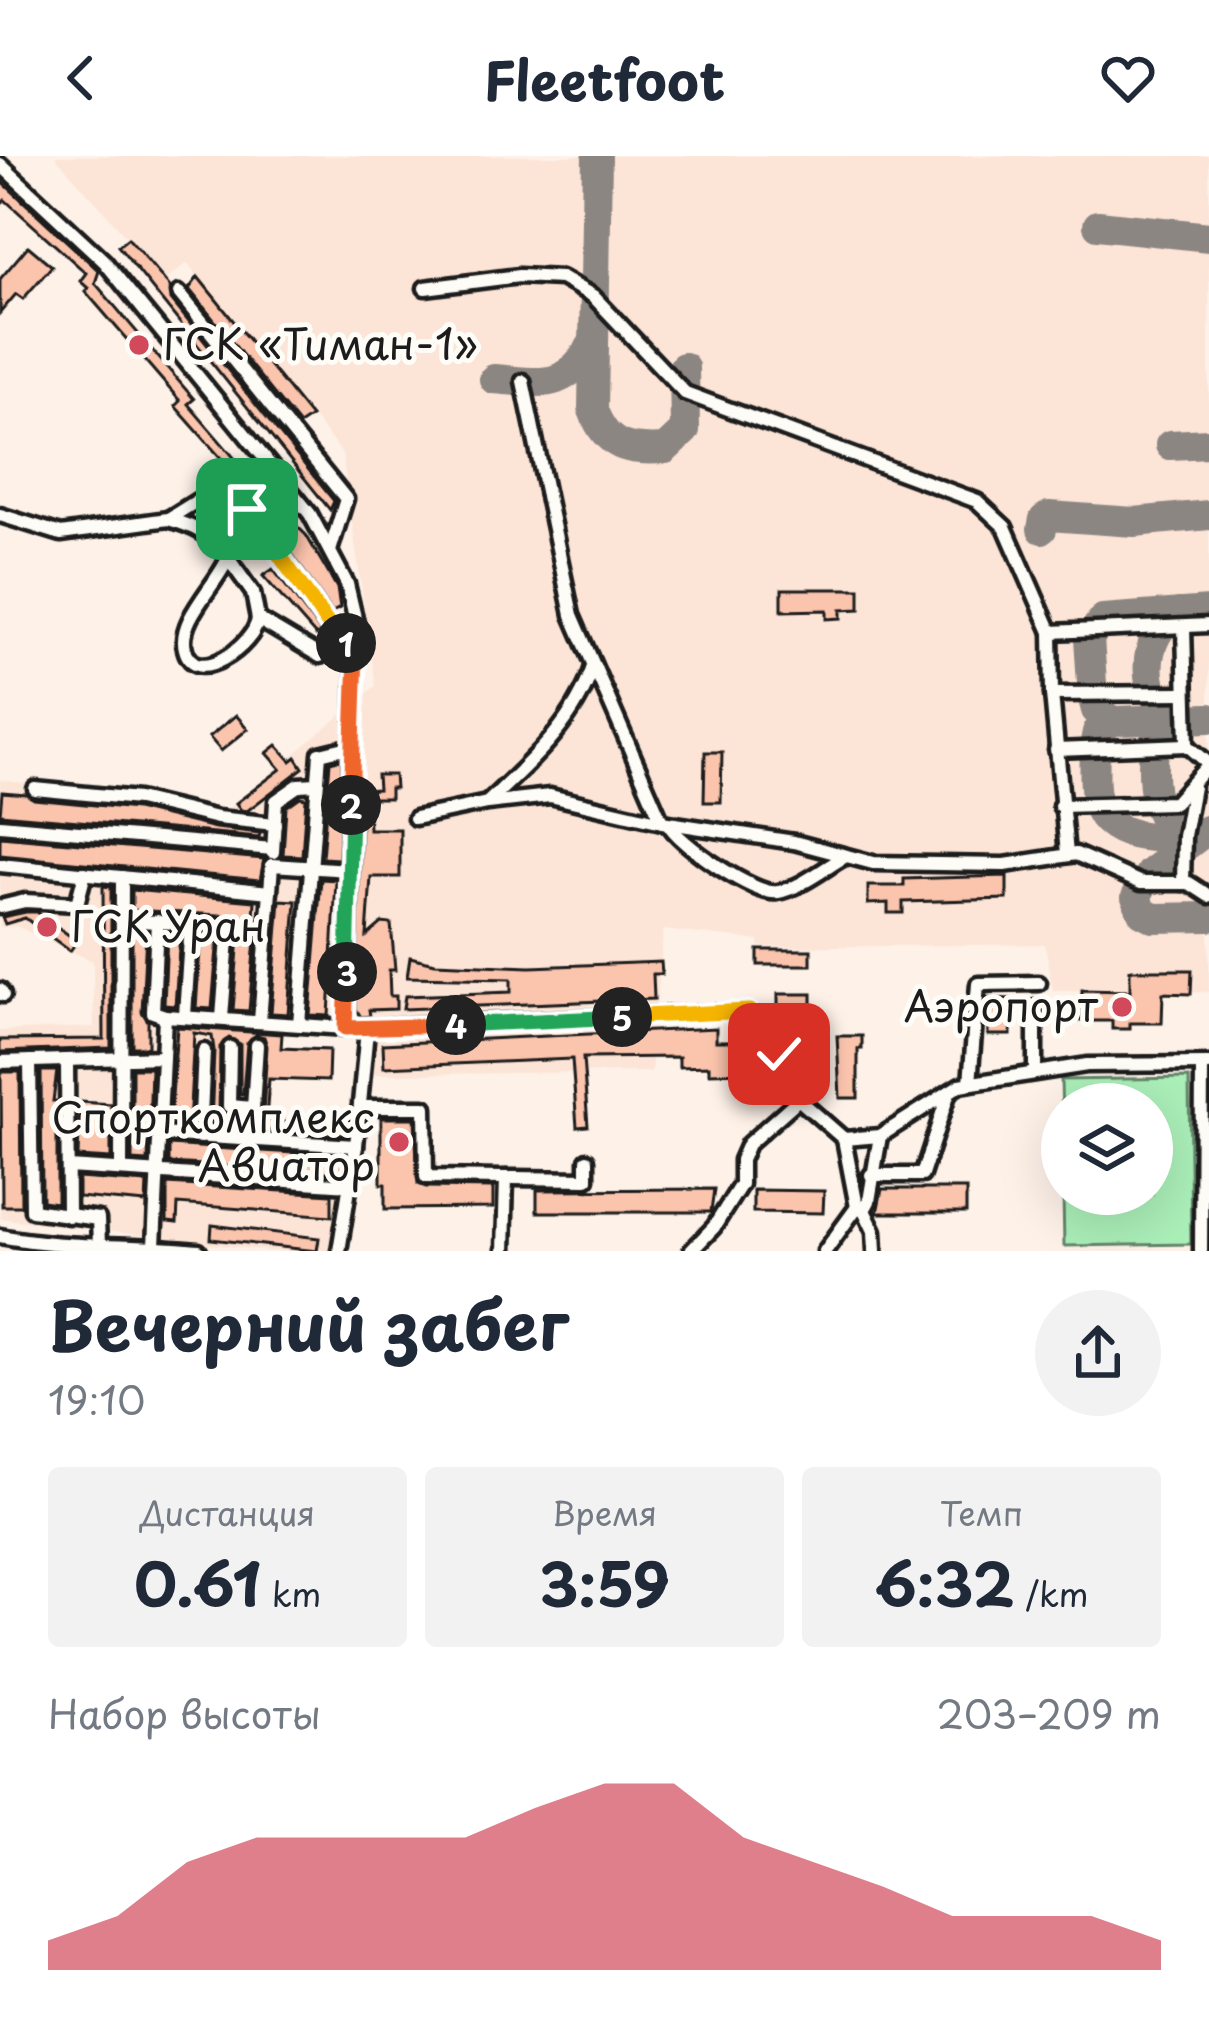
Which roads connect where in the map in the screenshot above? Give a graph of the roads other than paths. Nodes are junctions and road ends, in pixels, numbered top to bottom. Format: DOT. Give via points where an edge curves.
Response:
graph roads {
  1 [pos="1,168"];
  2 [pos="425,288"];
  3 [pos="179,292"];
  4 [pos="523,381"];
  5 [pos="0,515"];
  6 [pos="168,519"];
  7 [pos="330,551"];
  8 [pos="228,558"];
  9 [pos="258,619"];
  10 [pos="1209,625"];
  11 [pos="1184,627"];
  12 [pos="1051,632"];
  13 [pos="356,652"];
  14 [pos="320,656"];
  15 [pos="593,668"];
  16 [pos="1184,693"];
  17 [pos="1052,694"];
  18 [pos="1187,745"];
  19 [pos="353,746"];
  20 [pos="1056,750"];
  21 [pos="1209,764"];
  22 [pos="317,784"];
  23 [pos="1193,786"];
  24 [pos="35,789"];
  25 [pos="487,803"];
  26 [pos="1060,806"];
  27 [pos="416,818"];
  28 [pos="665,822"];
  29 [pos="274,824"];
  30 [pos="0,825"];
  31 [pos="273,849"];
  32 [pos="1067,854"];
  33 [pos="846,856"];
  34 [pos="0,865"];
  35 [pos="272,865"];
  36 [pos="311,867"];
  37 [pos="349,870"];
  38 [pos="85,873"];
  39 [pos="122,877"];
  40 [pos="1184,883"];
  41 [pos="270,892"];
  42 [pos="1209,896"];
  43 [pos="0,907"];
  44 [pos="121,920"];
  45 [pos="157,921"];
  46 [pos="191,923"];
  47 [pos="229,926"];
  48 [pos="267,928"];
  49 [pos="1039,983"];
  50 [pos="1036,1009"];
  51 [pos="165,1016"];
  52 [pos="185,1016"];
  53 [pos="222,1018"];
  54 [pos="260,1021"];
  55 [pos="299,1024"];
  56 [pos="345,1028"];
  57 [pos="367,1030"];
  58 [pos="257,1045"];
  59 [pos="230,1048"];
  60 [pos="205,1052"];
  61 [pos="163,1057"];
  62 [pos="119,1058"];
  63 [pos="67,1060"];
  64 [pos="30,1061"];
  65 [pos="0,1062"];
  66 [pos="1205,1065"];
  67 [pos="1035,1072"];
  68 [pos="970,1083"];
  69 [pos="950,1091"];
  70 [pos="801,1097"];
  71 [pos="360,1107"];
  72 [pos="253,1108"];
  73 [pos="159,1134"];
  74 [pos="880,1136"];
  75 [pos="200,1137"];
  76 [pos="844,1139"];
  77 [pos="251,1140"];
  78 [pos="356,1146"];
  79 [pos="587,1160"];
  80 [pos="68,1167"];
  81 [pos="121,1170"];
  82 [pos="158,1172"];
  83 [pos="871,1175"];
  84 [pos="506,1178"];
  85 [pos="350,1185"];
  86 [pos="861,1208"];
  87 [pos="68,1216"];
  88 [pos="874,1231"];
  89 [pos="0,1236"];
  90 [pos="98,1245"];
  91 [pos="154,1246"];
  92 [pos="1204,1248"];
  93 [pos="200,1251"];
  94 [pos="339,1251"];
  95 [pos="504,1251"];
  96 [pos="691,1251"];
  97 [pos="825,1251"];
  98 [pos="875,1251"];
  99 [pos="890,1251"];
  1 -- 7 [label="street" via="104,261 310,514"];
  2 -- 12 [label="street" via="540,274 578,285 685,393 977,501 1005,527"];
  3 -- 7 [label="street" via="346,499"];
  4 -- 15 [label="street" via="572,615"];
  5 -- 6 [label="street" via="62,534"];
  6 -- 8 [label="street" via="206,533"];
  6 -- 13 [label="street" via="205,496 247,509"];
  7 -- 13 [label="street" via="347,584"];
  8 -- 9 [label="street" via="253,593"];
  8 -- 9 [label="street" via="185,628 187,658 208,664 239,650"];
  9 -- 14 [label="street"];
  10 -- 11 [label="street"];
  11 -- 12 [label="street"];
  11 -- 16 [label="street"];
  12 -- 17 [label="street"];
  13 -- 19 [label="street"];
  15 -- 25 [label="street" via="561,729"];
  15 -- 28 [label="street"];
  16 -- 17 [label="street"];
  16 -- 18 [label="street"];
  17 -- 20 [label="street"];
  18 -- 20 [label="street"];
  18 -- 21 [label="street"];
  19 -- 22 [label="street" via="320,754"];
  19 -- 37 [label="street"];
  20 -- 26 [label="street"];
  21 -- 23 [label="street"];
  22 -- 29 [label="street" via="276,801"];
  22 -- 36 [label="street"];
  23 -- 26 [label="street" via="1174,803"];
  23 -- 40 [label="street"];
  24 -- 29 [label="street"];
  25 -- 27 [label="street"];
  25 -- 28 [label="street" via="550,796"];
  26 -- 32 [label="street"];
  28 -- 33 [label="street"];
  28 -- 33 [label="street" via="759,890 777,893"];
  29 -- 31 [label="street"];
  30 -- 31 [label="street"];
  31 -- 35 [label="street"];
  32 -- 33 [label="street" via="1004,865"];
  32 -- 40 [label="street" via="1141,884"];
  34 -- 38 [label="street"];
  35 -- 36 [label="street"];
  35 -- 41 [label="street"];
  36 -- 37 [label="street"];
  36 -- 55 [label="street"];
  37 -- 56 [label="street"];
  38 -- 39 [label="street"];
  38 -- 43 [label="street" via="77,904"];
  39 -- 41 [label="street"];
  39 -- 44 [label="street"];
  40 -- 42 [label="street"];
  41 -- 48 [label="street"];
  44 -- 45 [label="street"];
  44 -- 62 [label="street"];
  45 -- 46 [label="street"];
  45 -- 51 [label="street" via="153,1012"];
  46 -- 47 [label="street"];
  46 -- 52 [label="street"];
  47 -- 48 [label="street"];
  47 -- 53 [label="street"];
  48 -- 54 [label="street"];
  49 -- 68 [label="street" via="978,984"];
  50 -- 67 [label="street"];
  51 -- 52 [label="street"];
  51 -- 61 [label="street"];
  52 -- 53 [label="street"];
  53 -- 54 [label="street"];
  54 -- 55 [label="street"];
  55 -- 56 [label="street"];
  56 -- 57 [label="street"];
  57 -- 70 [label="street" via="749,1011"];
  57 -- 71 [label="street"];
  58 -- 72 [label="street"];
  59 -- 72 [label="street" via="229,1106"];
  60 -- 75 [label="street"];
  61 -- 62 [label="street"];
  61 -- 73 [label="street"];
  62 -- 63 [label="street"];
  62 -- 81 [label="street"];
  63 -- 64 [label="street"];
  63 -- 80 [label="street"];
  64 -- 65 [label="street"];
  64 -- 87 [label="street" via="32,1210"];
  66 -- 67 [label="street"];
  66 -- 92 [label="street"];
  67 -- 68 [label="street"];
  68 -- 69 [label="street"];
  69 -- 74 [label="street"];
  69 -- 83 [label="street" via="922,1174"];
  70 -- 76 [label="street"];
  70 -- 96 [label="street" via="748,1144 741,1184"];
  71 -- 78 [label="street"];
  71 -- 84 [label="street" via="425,1107 426,1177"];
  72 -- 77 [label="street"];
  73 -- 75 [label="street"];
  73 -- 82 [label="street"];
  74 -- 76 [label="street"];
  74 -- 83 [label="street"];
  75 -- 77 [label="street"];
  76 -- 86 [label="street"];
  77 -- 78 [label="street"];
  78 -- 85 [label="street"];
  79 -- 84 [label="street" via="587,1179"];
  80 -- 81 [label="street"];
  80 -- 87 [label="street"];
  81 -- 82 [label="street"];
  82 -- 85 [label="street"];
  82 -- 91 [label="street"];
  83 -- 86 [label="street"];
  84 -- 95 [label="street"];
  85 -- 94 [label="street"];
  86 -- 88 [label="street"];
  86 -- 97 [label="street"];
  87 -- 90 [label="street" via="98,1219"];
  88 -- 98 [label="street"];
  88 -- 99 [label="street"];
  89 -- 90 [label="street"];
  90 -- 91 [label="street"];
  91 -- 93 [label="street"];
}
